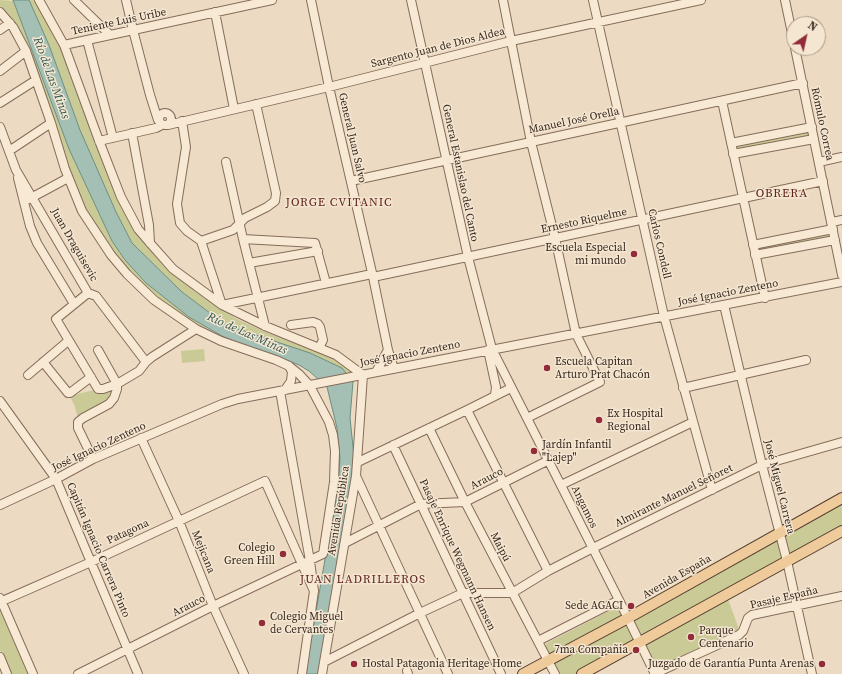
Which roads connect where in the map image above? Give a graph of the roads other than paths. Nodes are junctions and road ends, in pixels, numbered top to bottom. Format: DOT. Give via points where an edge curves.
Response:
graph roads {
  1 [pos="39,0"];
  2 [pos="74,0"];
  3 [pos="126,0"];
  4 [pos="272,0"];
  5 [pos="310,0"];
  6 [pos="411,0"];
  7 [pos="503,0"];
  8 [pos="593,0"];
  9 [pos="701,0"];
  10 [pos="785,0"];
  11 [pos="689,2"];
  12 [pos="0,12"];
  13 [pos="215,12"];
  14 [pos="788,16"];
  15 [pos="10,23"];
  16 [pos="597,23"];
  17 [pos="0,30"];
  18 [pos="133,30"];
  19 [pos="110,35"];
  20 [pos="87,40"];
  21 [pos="511,41"];
  22 [pos="64,45"];
  23 [pos="26,51"];
  24 [pos="797,56"];
  25 [pos="425,62"];
  26 [pos="0,71"];
  27 [pos="36,80"];
  28 [pos="803,83"];
  29 [pos="328,87"];
  30 [pos="150,95"];
  31 [pos="722,101"];
  32 [pos="0,103"];
  33 [pos="256,104"];
  34 [pos="234,109"];
  35 [pos="167,114"];
  36 [pos="182,121"];
  37 [pos="51,123"];
  38 [pos="163,123"];
  39 [pos="619,123"];
  40 [pos="0,127"];
  41 [pos="812,127"];
  42 [pos="132,133"];
  43 [pos="113,138"];
  44 [pos="814,139"];
  45 [pos="99,141"];
  46 [pos="531,142"];
  47 [pos="731,143"];
  48 [pos="9,152"];
  49 [pos="733,154"];
  50 [pos="842,157"];
  51 [pos="446,160"];
  52 [pos="226,162"];
  53 [pos="819,162"];
  54 [pos="16,170"];
  55 [pos="68,178"];
  56 [pos="351,181"];
  57 [pos="823,181"];
  58 [pos="32,197"];
  59 [pos="743,198"];
  60 [pos="24,201"];
  61 [pos="642,220"];
  62 [pos="842,220"];
  63 [pos="239,224"];
  64 [pos="832,225"];
  65 [pos="555,238"];
  66 [pos="243,240"];
  67 [pos="835,240"];
  68 [pos="201,241"];
  69 [pos="150,243"];
  70 [pos="753,245"];
  71 [pos="318,251"];
  72 [pos="756,255"];
  73 [pos="468,257"];
  74 [pos="249,263"];
  75 [pos="372,275"];
  76 [pos="842,275"];
  77 [pos="842,282"];
  78 [pos="326,283"];
  79 [pos="88,294"];
  80 [pos="258,298"];
  81 [pos="765,298"];
  82 [pos="74,304"];
  83 [pos="222,305"];
  84 [pos="724,305"];
  85 [pos="664,316"];
  86 [pos="291,325"];
  87 [pos="266,326"];
  88 [pos="196,329"];
  89 [pos="576,334"];
  90 [pos="68,340"];
  91 [pos="320,348"];
  92 [pos="98,350"];
  93 [pos="388,350"];
  94 [pos="490,350"];
  95 [pos="806,360"];
  96 [pos="43,362"];
  97 [pos="146,362"];
  98 [pos="289,366"];
  99 [pos="394,369"];
  100 [pos="376,372"];
  101 [pos="28,375"];
  102 [pos="741,375"];
  103 [pos="360,376"];
  104 [pos="91,377"];
  105 [pos="117,384"];
  106 [pos="313,386"];
  107 [pos="511,388"];
  108 [pos="683,388"];
  109 [pos="282,391"];
  110 [pos="495,395"];
  111 [pos="0,401"];
  112 [pos="467,410"];
  113 [pos="527,418"];
  114 [pos="693,422"];
  115 [pos="429,428"];
  116 [pos="141,438"];
  117 [pos="842,442"];
  118 [pos="393,445"];
  119 [pos="93,459"];
  120 [pos="549,460"];
  121 [pos="358,462"];
  122 [pos="762,465"];
  123 [pos="356,476"];
  124 [pos="56,479"];
  125 [pos="504,482"];
  126 [pos="561,485"];
  127 [pos="712,490"];
  128 [pos="842,498"];
  129 [pos="465,502"];
  130 [pos="0,504"];
  131 [pos="421,504"];
  132 [pos="179,521"];
  133 [pos="379,525"];
  134 [pos="842,531"];
  135 [pos="779,533"];
  136 [pos="345,543"];
  137 [pos="593,548"];
  138 [pos="310,561"];
  139 [pos="786,561"];
  140 [pos="91,562"];
  141 [pos="302,564"];
  142 [pos="548,571"];
  143 [pos="314,590"];
  144 [pos="463,593"];
  145 [pos="512,593"];
  146 [pos="842,596"];
  147 [pos="0,600"];
  148 [pos="619,600"];
  149 [pos="214,606"];
  150 [pos="797,606"];
  151 [pos="420,613"];
  152 [pos="628,618"];
  153 [pos="538,641"];
  154 [pos="640,643"];
  155 [pos="127,650"];
  156 [pos="0,657"];
  157 [pos="324,662"];
  158 [pos="548,662"];
  159 [pos="7,674"];
  160 [pos="33,674"];
  161 [pos="78,674"];
  162 [pos="138,674"];
  163 [pos="244,674"];
  164 [pos="301,674"];
  165 [pos="322,674"];
  166 [pos="448,674"];
  167 [pos="501,674"];
  168 [pos="523,674"];
  169 [pos="555,674"];
  170 [pos="582,674"];
  171 [pos="655,674"];
  172 [pos="812,674"];
  1 -- 22 [label="street"];
  2 -- 19 [label="street"];
  3 -- 18 [label="street"];
  4 -- 13 [label="street, Teniente Luis Uribe"];
  5 -- 29 [label="street, General Juan Salvo"];
  6 -- 25 [label="street, General Estanislao del Canto"];
  7 -- 21 [label="street"];
  8 -- 16 [label="street, Carlos Condell"];
  9 -- 11 [label="street, Sargento Juan de Dios Aldea"];
  10 -- 14 [label="street"];
  11 -- 16 [label="street, Sargento Juan de Dios Aldea"];
  12 -- 15 [label="street"];
  13 -- 18 [label="street, Teniente Luis Uribe"];
  13 -- 34 [label="street"];
  15 -- 17 [label="street"];
  15 -- 23 [label="street"];
  16 -- 21 [label="street, Sargento Juan de Dios Aldea"];
  16 -- 39 [label="street, Carlos Condell"];
  18 -- 19 [label="street, Teniente Luis Uribe"];
  18 -- 30 [label="street"];
  19 -- 20 [label="street, Teniente Luis Uribe"];
  20 -- 22 [label="street, Teniente Luis Uribe"];
  20 -- 43 [label="street"];
  21 -- 25 [label="street, Sargento Juan de Dios Aldea"];
  21 -- 46 [label="street"];
  22 -- 45 [label="street"];
  23 -- 26 [label="street"];
  23 -- 27 [label="street"];
  24 -- 28 [label="street, Rómulo Correa"];
  25 -- 29 [label="street, Sargento Juan de Dios Aldea"];
  25 -- 51 [label="street, General Estanislao del Canto"];
  27 -- 32 [label="street"];
  27 -- 37 [label="street"];
  28 -- 31 [label="street, Manuel José Orella"];
  28 -- 41 [label="street, Rómulo Correa"];
  29 -- 33 [label="street, Sargento Juan de Dios Aldea"];
  29 -- 56 [label="street, General Juan Salvo"];
  30 -- 35 [label="street"];
  30 -- 38 [label="street"];
  31 -- 39 [label="street, Manuel José Orella"];
  31 -- 47 [label="street"];
  33 -- 34 [label="street, Sargento Juan de Dios Aldea"];
  33 -- 63 [label="street" via="276,193 274,201 267,207 245,218"];
  34 -- 36 [label="street, Sargento Juan de Dios Aldea"];
  35 -- 36 [label="street"];
  35 -- 38 [label="street" via="170,121"];
  36 -- 38 [label="street, Sargento Juan de Dios Aldea"];
  36 -- 68 [label="street" via="186,147 177,204 180,223"];
  37 -- 48 [label="street"];
  37 -- 55 [label="street"];
  38 -- 42 [label="street, Sargento Juan de Dios Aldea" via="156,128"];
  39 -- 46 [label="street, Manuel José Orella"];
  39 -- 61 [label="street, Carlos Condell"];
  40 -- 48 [label="street, Juan Draguisevic"];
  41 -- 44 [label="street, Rómulo Correa"];
  41 -- 47 [label="street"];
  42 -- 43 [label="street, Sargento Juan de Dios Aldea"];
  42 -- 69 [label="street"];
  43 -- 45 [label="street, Sargento Juan de Dios Aldea"];
  44 -- 49 [label="street"];
  44 -- 53 [label="street, Rómulo Correa"];
  45 -- 69 [label="street" via="129,213"];
  46 -- 51 [label="street, Manuel José Orella"];
  46 -- 65 [label="street"];
  47 -- 49 [label="street"];
  48 -- 54 [label="street, Juan Draguisevic"];
  49 -- 59 [label="street"];
  50 -- 53 [label="street"];
  51 -- 56 [label="street, Manuel José Orella"];
  51 -- 73 [label="street, General Estanislao del Canto"];
  52 -- 63 [label="street"];
  53 -- 57 [label="street, Rómulo Correa"];
  54 -- 58 [label="street, Juan Draguisevic"];
  54 -- 60 [label="street"];
  55 -- 58 [label="street"];
  55 -- 88 [label="street" via="82,211 127,274 154,300"];
  56 -- 75 [label="street, General Juan Salvo"];
  57 -- 59 [label="street, Ernesto Riquelme"];
  57 -- 64 [label="street, Rómulo Correa"];
  58 -- 60 [label="street"];
  58 -- 79 [label="street, Juan Draguisevic"];
  59 -- 61 [label="street, Ernesto Riquelme"];
  59 -- 70 [label="street"];
  60 -- 82 [label="street" via="37,243"];
  61 -- 65 [label="street, Ernesto Riquelme"];
  61 -- 85 [label="street, Carlos Condell"];
  62 -- 64 [label="street"];
  63 -- 66 [label="street"];
  63 -- 68 [label="street" via="232,230"];
  64 -- 67 [label="street, Rómulo Correa"];
  64 -- 70 [label="street"];
  65 -- 73 [label="street, Ernesto Riquelme"];
  65 -- 89 [label="street"];
  66 -- 71 [label="street" via="315,243"];
  66 -- 74 [label="street"];
  67 -- 72 [label="street"];
  67 -- 76 [label="street, Rómulo Correa"];
  68 -- 83 [label="street"];
  69 -- 83 [label="street" via="174,269"];
  70 -- 72 [label="street"];
  71 -- 74 [label="street"];
  71 -- 78 [label="street"];
  72 -- 81 [label="street"];
  73 -- 75 [label="street, Ernesto Riquelme"];
  73 -- 94 [label="street, General Estanislao del Canto"];
  74 -- 80 [label="street"];
  75 -- 78 [label="street, Ernesto Riquelme"];
  75 -- 93 [label="street, General Juan Salvo"];
  77 -- 81 [label="street, José Ignacio Zenteno"];
  78 -- 80 [label="street, Ernesto Riquelme"];
  79 -- 82 [label="street"];
  79 -- 97 [label="street, Juan Draguisevic" via="96,296"];
  80 -- 83 [label="street, Ernesto Riquelme"];
  80 -- 87 [label="street"];
  81 -- 84 [label="street, José Ignacio Zenteno"];
  82 -- 90 [label="street" via="56,319"];
  83 -- 87 [label="street"];
  84 -- 85 [label="street, José Ignacio Zenteno"];
  84 -- 102 [label="street, José Miguel Carrera"];
  85 -- 89 [label="street, José Ignacio Zenteno"];
  85 -- 108 [label="street, Carlos Condell"];
  86 -- 91 [label="street" via="313,322 318,324 323,340"];
  87 -- 91 [label="street"];
  88 -- 97 [label="street"];
  88 -- 98 [label="street"];
  89 -- 94 [label="street, José Ignacio Zenteno"];
  89 -- 113 [label="street" via="600,382"];
  90 -- 96 [label="street"];
  90 -- 104 [label="street"];
  91 -- 103 [label="street" via="336,355"];
  92 -- 105 [label="street"];
  93 -- 99 [label="street, General Juan Salvo"];
  93 -- 100 [label="street"];
  94 -- 99 [label="street, José Ignacio Zenteno"];
  94 -- 107 [label="street, Angamos"];
  94 -- 110 [label="street"];
  95 -- 102 [label="street"];
  96 -- 101 [label="street"];
  96 -- 104 [label="street" via="68,393"];
  97 -- 105 [label="street" via="139,371"];
  98 -- 106 [label="street"];
  98 -- 109 [label="street" via="292,372 291,381"];
  99 -- 100 [label="street, José Ignacio Zenteno"];
  100 -- 103 [label="street, José Ignacio Zenteno"];
  102 -- 108 [label="street"];
  102 -- 122 [label="street, José Miguel Carrera"];
  103 -- 106 [label="street, José Ignacio Zenteno"];
  103 -- 121 [label="street, Avenida República"];
  104 -- 105 [label="street" via="98,389"];
  105 -- 119 [label="street" via="118,389 109,404 78,422 78,428"];
  106 -- 109 [label="street, José Ignacio Zenteno"];
  106 -- 138 [label="street" via="329,422 336,451 323,554"];
  107 -- 110 [label="street"];
  107 -- 113 [label="street, Angamos"];
  108 -- 114 [label="street, Carlos Condell"];
  109 -- 116 [label="street, José Ignacio Zenteno" via="222,404"];
  109 -- 138 [label="street"];
  110 -- 112 [label="street"];
  111 -- 124 [label="street, Capitán Ignacio Carrera Pinto"];
  112 -- 115 [label="street"];
  112 -- 125 [label="street"];
  113 -- 120 [label="street, Angamos"];
  114 -- 126 [label="street"];
  114 -- 127 [label="street, Carlos Condell"];
  115 -- 118 [label="street"];
  115 -- 129 [label="street, Maipú"];
  116 -- 119 [label="street, José Ignacio Zenteno"];
  116 -- 132 [label="street, Mejicana"];
  117 -- 122 [label="street, Almirante Manuel Señoret"];
  118 -- 121 [label="street"];
  118 -- 131 [label="street, Pasaje Enrique Wegmann Hansen"];
  119 -- 124 [label="street, José Ignacio Zenteno"];
  120 -- 125 [label="street, Arauco"];
  120 -- 126 [label="street, Angamos"];
  121 -- 123 [label="street, Avenida República"];
  122 -- 127 [label="street, Almirante Manuel Señoret"];
  122 -- 135 [label="street, José Miguel Carrera"];
  123 -- 133 [label="street"];
  123 -- 136 [label="street, Avenida República"];
  124 -- 130 [label="street, José Ignacio Zenteno"];
  124 -- 140 [label="street, Capitán Ignacio Carrera Pinto"];
  125 -- 129 [label="street, Arauco"];
  125 -- 142 [label="street"];
  126 -- 137 [label="street, Angamos"];
  127 -- 137 [label="street, Almirante Manuel Señoret"];
  128 -- 135 [label="main road, Avenida España"];
  129 -- 131 [label="street, Arauco"];
  129 -- 145 [label="street, Maipú"];
  131 -- 133 [label="street, Arauco"];
  131 -- 144 [label="street, Pasaje Enrique Wegmann Hansen"];
  132 -- 140 [label="street, Patagona"];
  132 -- 141 [label="street, Patagona" via="265,481"];
  132 -- 149 [label="street, Mejicana"];
  133 -- 136 [label="street, Arauco"];
  133 -- 151 [label="street"];
  134 -- 139 [label="main road"];
  135 -- 139 [label="street, José Miguel Carrera"];
  135 -- 152 [label="main road, Avenida España"];
  136 -- 157 [label="street, Avenida República"];
  137 -- 142 [label="street, Almirante Manuel Señoret"];
  137 -- 148 [label="street, Angamos"];
  138 -- 141 [label="street, Arauco"];
  138 -- 143 [label="street"];
  139 -- 150 [label="street, José Miguel Carrera"];
  139 -- 154 [label="main road"];
  140 -- 147 [label="street, Patagona"];
  140 -- 155 [label="street, Capitán Ignacio Carrera Pinto"];
  141 -- 143 [label="street"];
  141 -- 149 [label="street, Arauco"];
  142 -- 145 [label="street, Almirante Manuel Señoret"];
  143 -- 164 [label="street"];
  144 -- 145 [label="street"];
  144 -- 151 [label="street"];
  144 -- 167 [label="street, Pasaje Enrique Wegmann Hansen"];
  145 -- 153 [label="street, Maipú"];
  146 -- 150 [label="street, Pasaje España"];
  147 -- 160 [label="street"];
  148 -- 152 [label="street, Angamos"];
  148 -- 153 [label="street"];
  149 -- 155 [label="street, Arauco"];
  149 -- 163 [label="street, Mejicana"];
  150 -- 171 [label="street, Pasaje España" via="752,615 739,635"];
  150 -- 172 [label="street, José Miguel Carrera"];
  151 -- 157 [label="street"];
  151 -- 166 [label="street"];
  152 -- 154 [label="street, Angamos"];
  152 -- 158 [label="main road, Avenida España"];
  153 -- 158 [label="street, Maipú"];
  154 -- 170 [label="main road"];
  154 -- 171 [label="street, Angamos"];
  155 -- 161 [label="street, Arauco"];
  155 -- 162 [label="street, Capitán Ignacio Carrera Pinto"];
  156 -- 159 [label="street"];
  157 -- 165 [label="street, Avenida República"];
  158 -- 168 [label="main road, Avenida España"];
  158 -- 169 [label="street, Maipú"];
}
